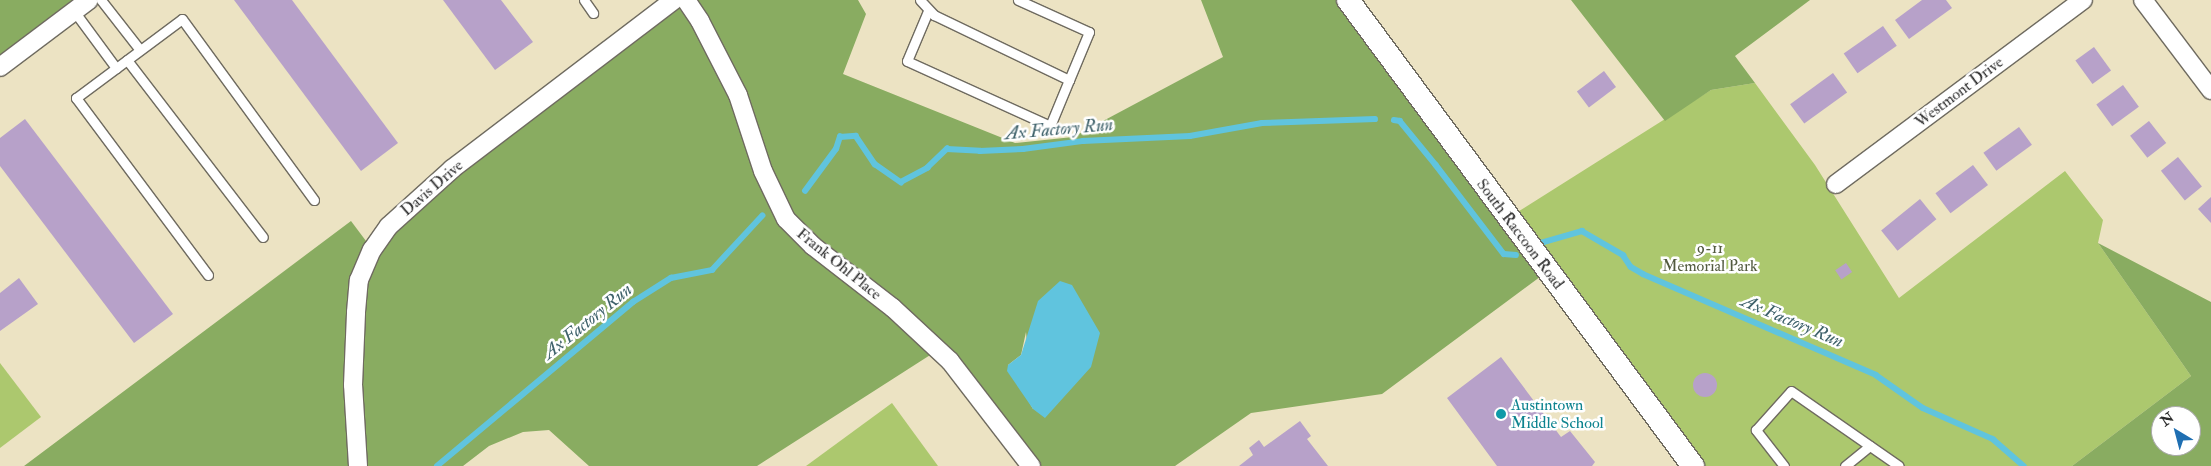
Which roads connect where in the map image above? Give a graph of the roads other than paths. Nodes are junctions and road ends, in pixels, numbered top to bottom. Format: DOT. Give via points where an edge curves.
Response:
graph roads {
  1 [pos="89,0"];
  2 [pos="100,0"];
  3 [pos="584,0"];
  4 [pos="674,0"];
  5 [pos="686,0"];
  6 [pos="920,0"];
  7 [pos="1018,0"];
  8 [pos="1348,0"];
  9 [pos="2083,0"];
  10 [pos="2143,0"];
  11 [pos="74,11"];
  12 [pos="928,11"];
  13 [pos="593,13"];
  14 [pos="140,50"];
  15 [pos="127,60"];
  16 [pos="0,67"];
  17 [pos="116,68"];
  18 [pos="1069,80"];
  19 [pos="2211,90"];
  20 [pos="1836,184"];
  21 [pos="314,200"];
  22 [pos="263,237"];
  23 [pos="208,275"];
  24 [pos="1870,446"];
  25 [pos="358,466"];
  26 [pos="1031,466"];
  27 [pos="1693,466"];
  28 [pos="1784,466"];
  29 [pos="1845,466"];
  30 [pos="1899,466"];
  1 -- 11 [label="street"];
  2 -- 14 [label="lane"];
  3 -- 13 [label="lane"];
  4 -- 25 [label="street, Davis Drive" via="452,169 389,226 372,250 359,280 356,312 354,385"];
  5 -- 26 [label="street, Frank Ohl Place" via="738,95 763,171 786,219 813,246 893,308 950,361"];
  6 -- 12 [label="lane"];
  7 -- 18 [label="lane" via="1088,32"];
  8 -- 27 [label="street, South Raccoon Road"];
  9 -- 20 [label="street, Westmont Drive"];
  10 -- 19 [label="street"];
  11 -- 16 [label="street"];
  11 -- 17 [label="lane"];
  12 -- 18 [label="lane"];
  12 -- 18 [label="lane" via="907,60 1050,126"];
  14 -- 15 [label="lane"];
  14 -- 21 [label="lane" via="182,19"];
  15 -- 17 [label="lane"];
  15 -- 22 [label="lane"];
  17 -- 23 [label="lane" via="76,98"];
  24 -- 28 [label="lane" via="1791,391 1756,430"];
  24 -- 29 [label="lane"];
  24 -- 30 [label="lane"];
}
